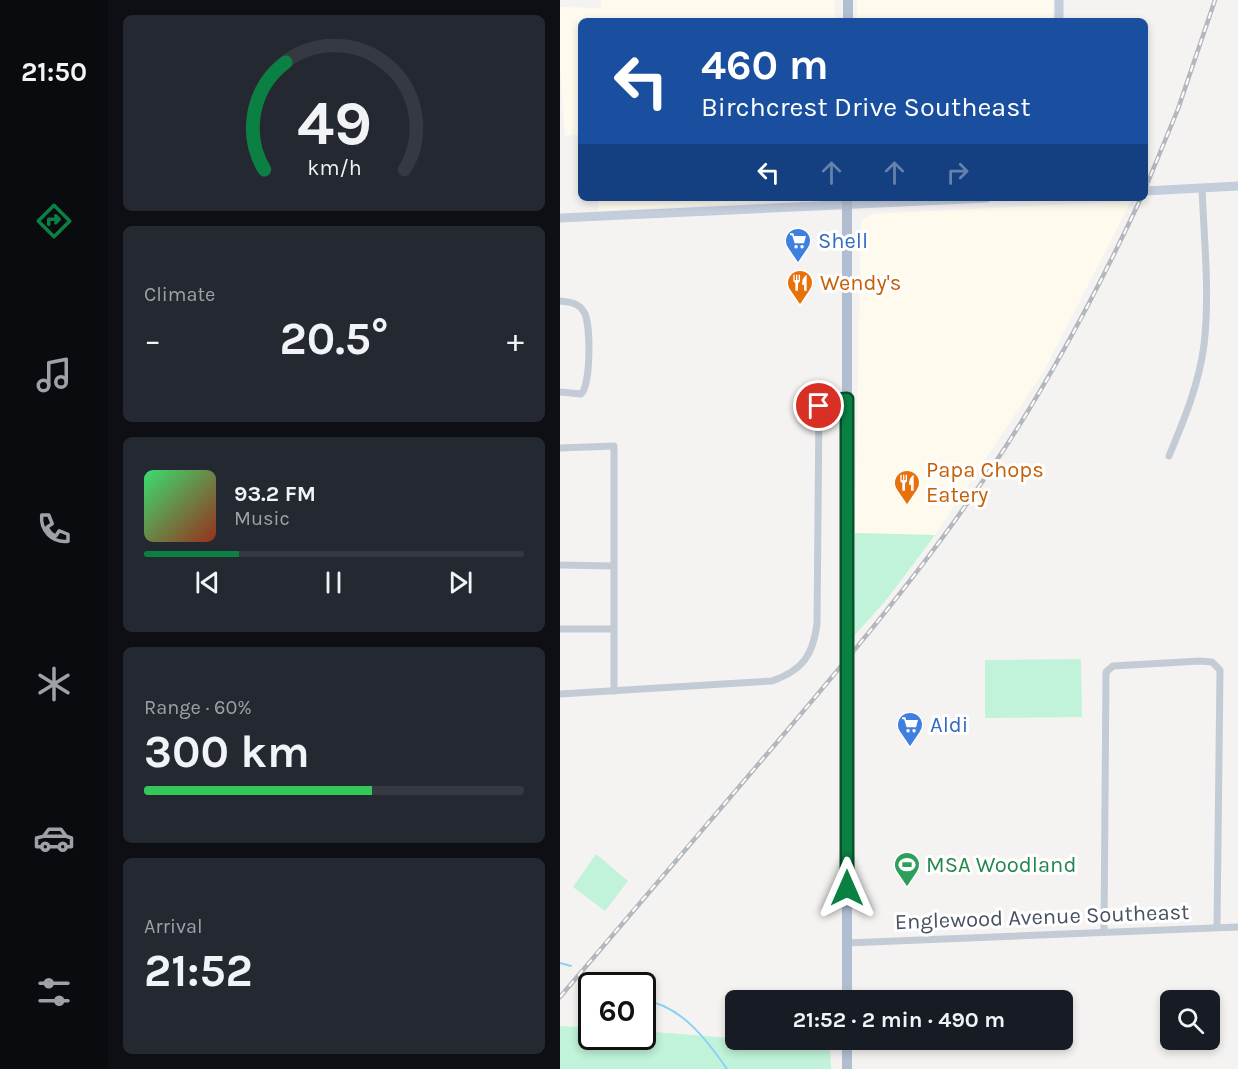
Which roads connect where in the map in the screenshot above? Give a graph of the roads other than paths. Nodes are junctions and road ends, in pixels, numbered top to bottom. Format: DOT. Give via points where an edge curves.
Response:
graph roads {
  1 [pos="848,0"];
  2 [pos="1059,0"];
  3 [pos="848,18"];
  4 [pos="1059,18"];
  5 [pos="1238,186"];
  6 [pos="1202,188"];
  7 [pos="1148,191"];
  8 [pos="882,201"];
  9 [pos="847,202"];
  10 [pos="560,218"];
  11 [pos="560,301"];
  12 [pos="560,392"];
  13 [pos="847,399"];
  14 [pos="560,448"];
  15 [pos="1169,456"];
  16 [pos="560,565"];
  17 [pos="612,566"];
  18 [pos="560,628"];
  19 [pos="612,629"];
  20 [pos="614,691"];
  21 [pos="560,694"];
  22 [pos="1217,927"];
  23 [pos="1238,927"];
  24 [pos="1104,932"];
  25 [pos="846,943"];
  26 [pos="847,990"];
  27 [pos="847,1050"];
  28 [pos="847,1069"];
  1 -- 3 [label="main road"];
  2 -- 4 [label="main road"];
  5 -- 6 [label="main road"];
  6 -- 7 [label="main road"];
  6 -- 15 [label="street" via="1207,303 1204,346 1195,387"];
  8 -- 9 [label="main road"];
  9 -- 10 [label="main road"];
  9 -- 13 [label="main road"];
  11 -- 12 [label="street" via="579,306 588,323 585,390 581,394"];
  13 -- 20 [label="street" via="824,401 819,406 817,624 815,642 806,660 772,681"];
  13 -- 25 [label="main road"];
  14 -- 17 [label="street" via="614,446"];
  16 -- 17 [label="street"];
  17 -- 19 [label="street"];
  18 -- 19 [label="street"];
  19 -- 20 [label="street"];
  20 -- 21 [label="street"];
  22 -- 23 [label="street, Englewood Avenue Southeast"];
  22 -- 24 [label="street, Englewood Avenue Southeast"];
  22 -- 24 [label="street" via="1220,670 1212,662 1200,661 1113,666 1105,680"];
  24 -- 25 [label="street, Englewood Avenue Southeast"];
  25 -- 26 [label="main road"];
  27 -- 28 [label="main road"];
}
